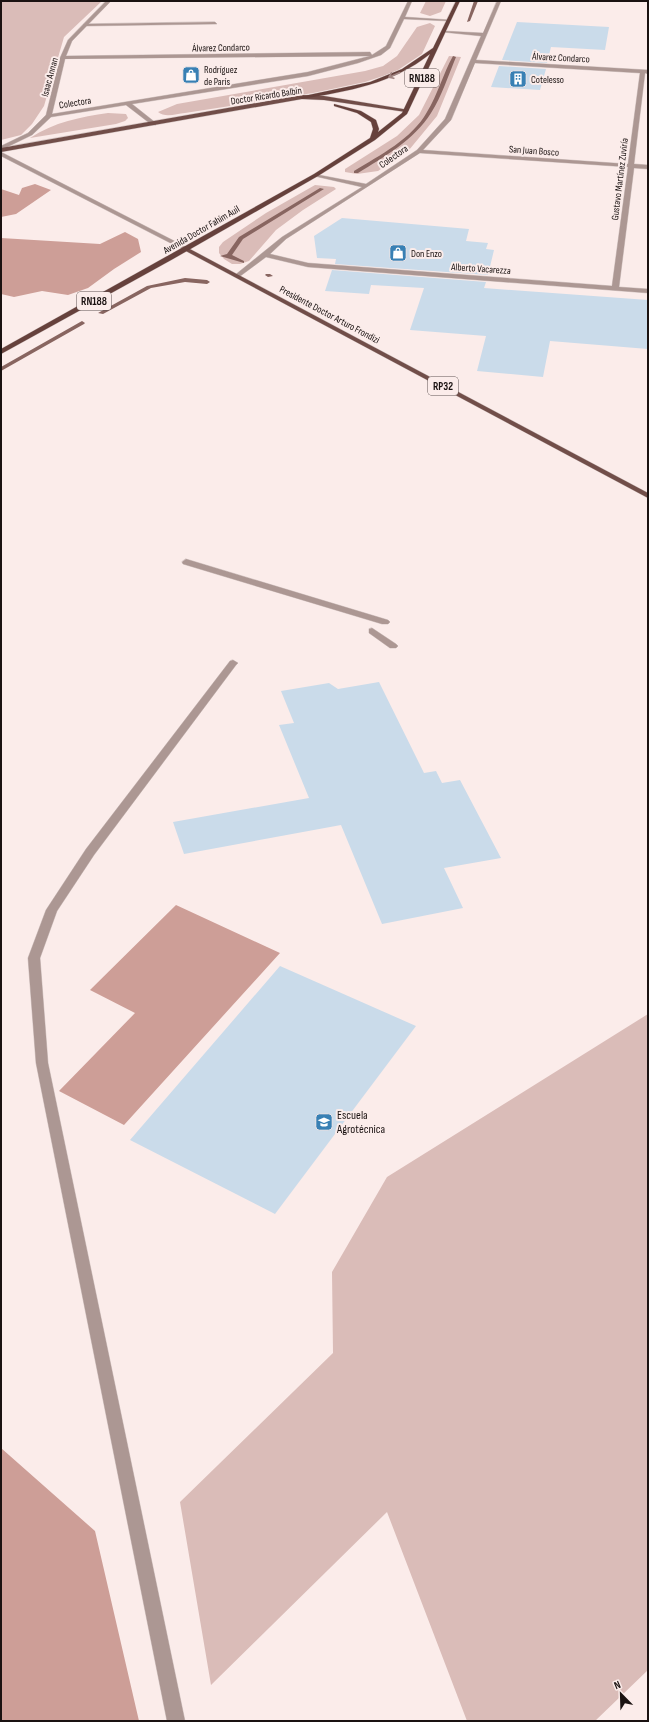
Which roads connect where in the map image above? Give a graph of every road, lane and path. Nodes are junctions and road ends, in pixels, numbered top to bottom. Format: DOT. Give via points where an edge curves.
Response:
graph roads {
  1 [pos="109,1"];
  2 [pos="410,1"];
  3 [pos="458,1"];
  4 [pos="499,1"];
  5 [pos="403,18"];
  6 [pos="449,20"];
  7 [pos="215,23"];
  8 [pos="85,25"];
  9 [pos="444,32"];
  10 [pos="484,35"];
  11 [pos="438,45"];
  12 [pos="379,54"];
  13 [pos="63,58"];
  14 [pos="472,61"];
  15 [pos="646,71"];
  16 [pos="302,98"];
  17 [pos="128,104"];
  18 [pos="336,105"];
  19 [pos="405,112"];
  20 [pos="49,116"];
  21 [pos="154,124"];
  22 [pos="373,139"];
  23 [pos="1,149"];
  24 [pos="419,151"];
  25 [pos="1,154"];
  26 [pos="631,165"];
  27 [pos="648,167"];
  28 [pos="316,175"];
  29 [pos="367,186"];
  30 [pos="186,249"];
  31 [pos="265,256"];
  32 [pos="237,276"];
  33 [pos="615,289"];
  34 [pos="648,291"];
  35 [pos="1,352"];
  36 [pos="648,496"];
  37 [pos="186,562"];
  38 [pos="385,622"];
  39 [pos="372,631"];
  40 [pos="393,646"];
  41 [pos="233,663"];
  42 [pos="176,1721"];
  1 -- 8 [label="street, Isaac Annan"];
  2 -- 5 [label="street"];
  3 -- 6 [label="highway, RN188"];
  4 -- 10 [label="street, Colectora"];
  5 -- 6 [label="street"];
  5 -- 12 [label="street" via="388,47"];
  6 -- 9 [label="highway, RN188"];
  7 -- 8 [label="street"];
  8 -- 13 [label="street, Isaac Annan" via="70,40"];
  9 -- 10 [label="street"];
  9 -- 11 [label="highway, RN188"];
  10 -- 14 [label="street, Colectora"];
  11 -- 16 [label="highway, one-way" via="414,65 387,78"];
  11 -- 19 [label="highway, RN188"];
  12 -- 13 [label="street, Álvarez Condarco"];
  12 -- 17 [label="street, Colectora" via="308,74"];
  13 -- 20 [label="street, Isaac Annan"];
  14 -- 15 [label="street, Álvarez Condarco"];
  14 -- 24 [label="street, Colectora" via="448,120"];
  15 -- 26 [label="street, Gustavo Martínez Zuviría"];
  16 -- 19 [label="main road, Doctor Ricardo Balbín" via="324,98"];
  16 -- 21 [label="main road, Doctor Ricardo Balbín"];
  17 -- 20 [label="street, Colectora"];
  17 -- 21 [label="street"];
  18 -- 19 [label="main road, Doctor Ricardo Balbín"];
  18 -- 21 [label="main road, Doctor Ricardo Balbín" via="287,104"];
  18 -- 22 [label="highway" via="360,112 374,121 376,128"];
  19 -- 22 [label="highway, Avenida Doctor Fahim Auil / RN188"];
  20 -- 23 [label="street" via="30,134"];
  21 -- 23 [label="main road, Doctor Ricardo Balbín"];
  22 -- 28 [label="highway, Avenida Doctor Fahim Auil / RN188"];
  24 -- 26 [label="street, San Juan Bosco"];
  24 -- 29 [label="street, Colectora"];
  25 -- 30 [label="street, Presidente Doctor Arturo Frondizi"];
  26 -- 27 [label="street, San Juan Bosco"];
  26 -- 33 [label="street, Gustavo Martínez Zuviría"];
  28 -- 29 [label="street"];
  28 -- 30 [label="highway, Avenida Doctor Fahim Auil / RN188"];
  29 -- 31 [label="street, Colectora" via="284,238"];
  30 -- 32 [label="main road, Presidente Doctor Arturo Frondizi / RP32"];
  30 -- 35 [label="highway, Avenida Doctor Fahim Auil / RN188"];
  31 -- 32 [label="street, Colectora"];
  31 -- 33 [label="street, Alberto Vacarezza" via="308,265"];
  32 -- 36 [label="main road, Presidente Doctor Arturo Frondizi / RP32"];
  33 -- 34 [label="street, Alberto Vacarezza"];
  37 -- 38 [label="street"];
  39 -- 40 [label="street"];
  41 -- 42 [label="street" via="90,852 52,910 34,958 42,1064"];
}
